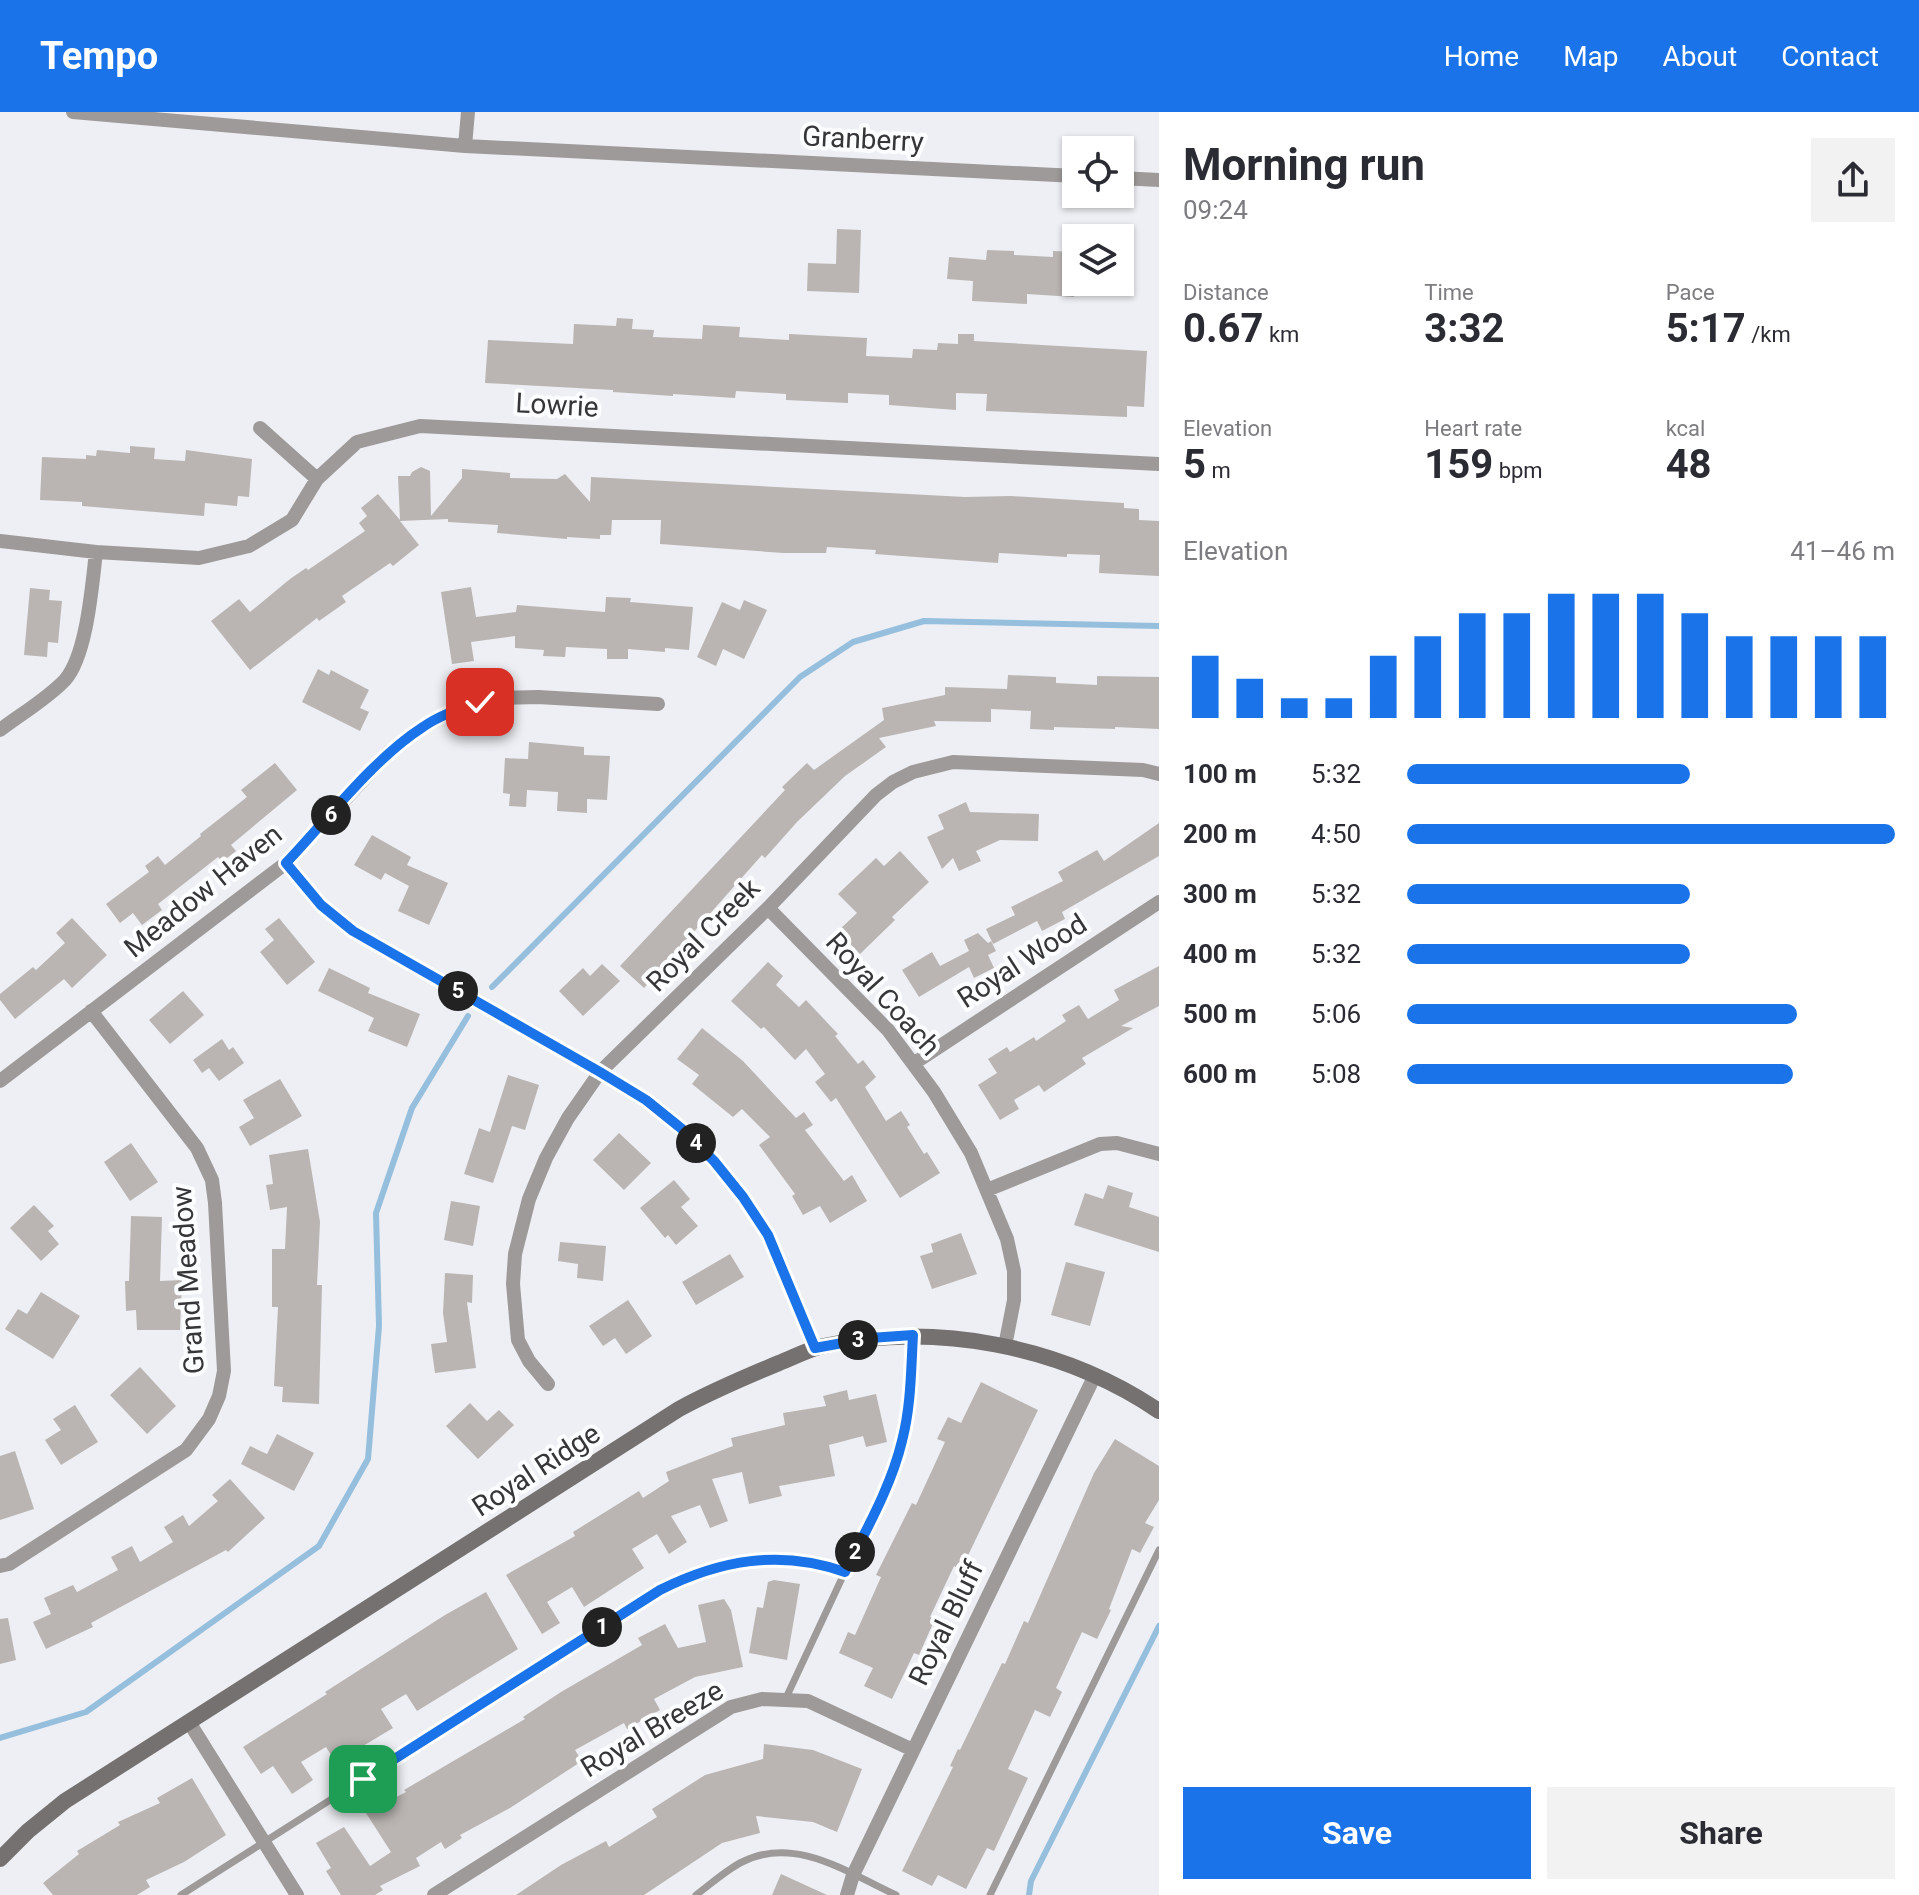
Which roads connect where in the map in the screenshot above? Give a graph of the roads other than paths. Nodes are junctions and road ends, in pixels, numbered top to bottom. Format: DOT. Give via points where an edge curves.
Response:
graph roads {
  1 [pos="73,112"];
  2 [pos="468,112"];
  3 [pos="465,146"];
  4 [pos="1062,175"];
  5 [pos="1134,179"];
  6 [pos="1159,180"];
  7 [pos="260,428"];
  8 [pos="1159,464"];
  9 [pos="317,479"];
  10 [pos="0,541"];
  11 [pos="96,552"];
  12 [pos="658,704"];
  13 [pos="0,730"];
  14 [pos="1159,774"];
  15 [pos="286,863"];
  16 [pos="1159,902"];
  17 [pos="768,908"];
  18 [pos="91,1011"];
  19 [pos="913,1064"];
  20 [pos="600,1072"];
  21 [pos="0,1081"];
  22 [pos="1159,1154"];
  23 [pos="987,1190"];
  24 [pos="913,1335"];
  25 [pos="1005,1346"];
  26 [pos="815,1348"];
  27 [pos="1095,1375"];
  28 [pos="548,1384"];
  29 [pos="1159,1411"];
  30 [pos="1159,1550"];
  31 [pos="0,1566"];
  32 [pos="845,1572"];
  33 [pos="785,1700"];
  34 [pos="189,1722"];
  35 [pos="913,1750"];
  36 [pos="265,1842"];
  37 [pos="0,1859"];
  38 [pos="853,1875"];
  39 [pos="181,1895"];
  40 [pos="297,1895"];
  41 [pos="434,1895"];
  42 [pos="696,1895"];
  43 [pos="847,1895"];
  44 [pos="896,1895"];
  45 [pos="990,1895"];
  1 -- 3 [label="street, Granberry"];
  2 -- 3 [label="street"];
  3 -- 4 [label="street, Granberry"];
  5 -- 6 [label="street"];
  7 -- 9 [label="street"];
  8 -- 9 [label="street, Lowrie" via="420,426 357,442"];
  9 -- 11 [label="street, Lowrie" via="292,520 249,546 199,558"];
  10 -- 11 [label="street, Lowrie"];
  11 -- 13 [label="street" via="72,671"];
  12 -- 15 [label="street, Meadow Haven" via="522,697 460,708 389,752"];
  14 -- 17 [label="street, Royal Creek" via="976,762 913,772 876,795"];
  15 -- 18 [label="street, Meadow Haven"];
  15 -- 20 [label="street" via="321,905 353,931"];
  16 -- 19 [label="street, Royal Wood"];
  17 -- 19 [label="street, Royal Coach" via="888,1030"];
  17 -- 20 [label="street, Royal Creek"];
  18 -- 21 [label="street, Meadow Haven"];
  18 -- 31 [label="street, Grand Meadow" via="197,1148 212,1180 224,1371 209,1419 186,1450"];
  19 -- 23 [label="street, Royal Coach" via="971,1153"];
  20 -- 26 [label="street" via="682,1129 743,1197 768,1235"];
  20 -- 28 [label="street, Royal Creek" via="546,1158 515,1254 518,1340"];
  22 -- 23 [label="street" via="1100,1144"];
  23 -- 25 [label="street, Royal Coach" via="1014,1271"];
  24 -- 25 [label="street, Royal Ridge"];
  24 -- 26 [label="street, Royal Ridge"];
  24 -- 32 [label="lane" via="902,1442 884,1494"];
  25 -- 27 [label="street, Royal Ridge"];
  26 -- 34 [label="street, Royal Ridge" via="679,1409"];
  27 -- 29 [label="street, Royal Ridge"];
  27 -- 35 [label="street, Royal Bluff"];
  30 -- 45 [label="lane"];
  32 -- 33 [label="lane"];
  32 -- 36 [label="lane" via="816,1562 760,1560 689,1575"];
  33 -- 35 [label="street, Royal Breeze" via="808,1701"];
  33 -- 41 [label="street, Royal Breeze" via="762,1699 721,1712"];
  34 -- 36 [label="street"];
  34 -- 37 [label="street, Royal Ridge" via="65,1801"];
  35 -- 38 [label="street, Royal Bluff"];
  36 -- 39 [label="lane"];
  36 -- 40 [label="street"];
  38 -- 42 [label="lane" via="809,1855 763,1852"];
  38 -- 43 [label="street, Royal Bluff"];
  38 -- 44 [label="lane"];
}
